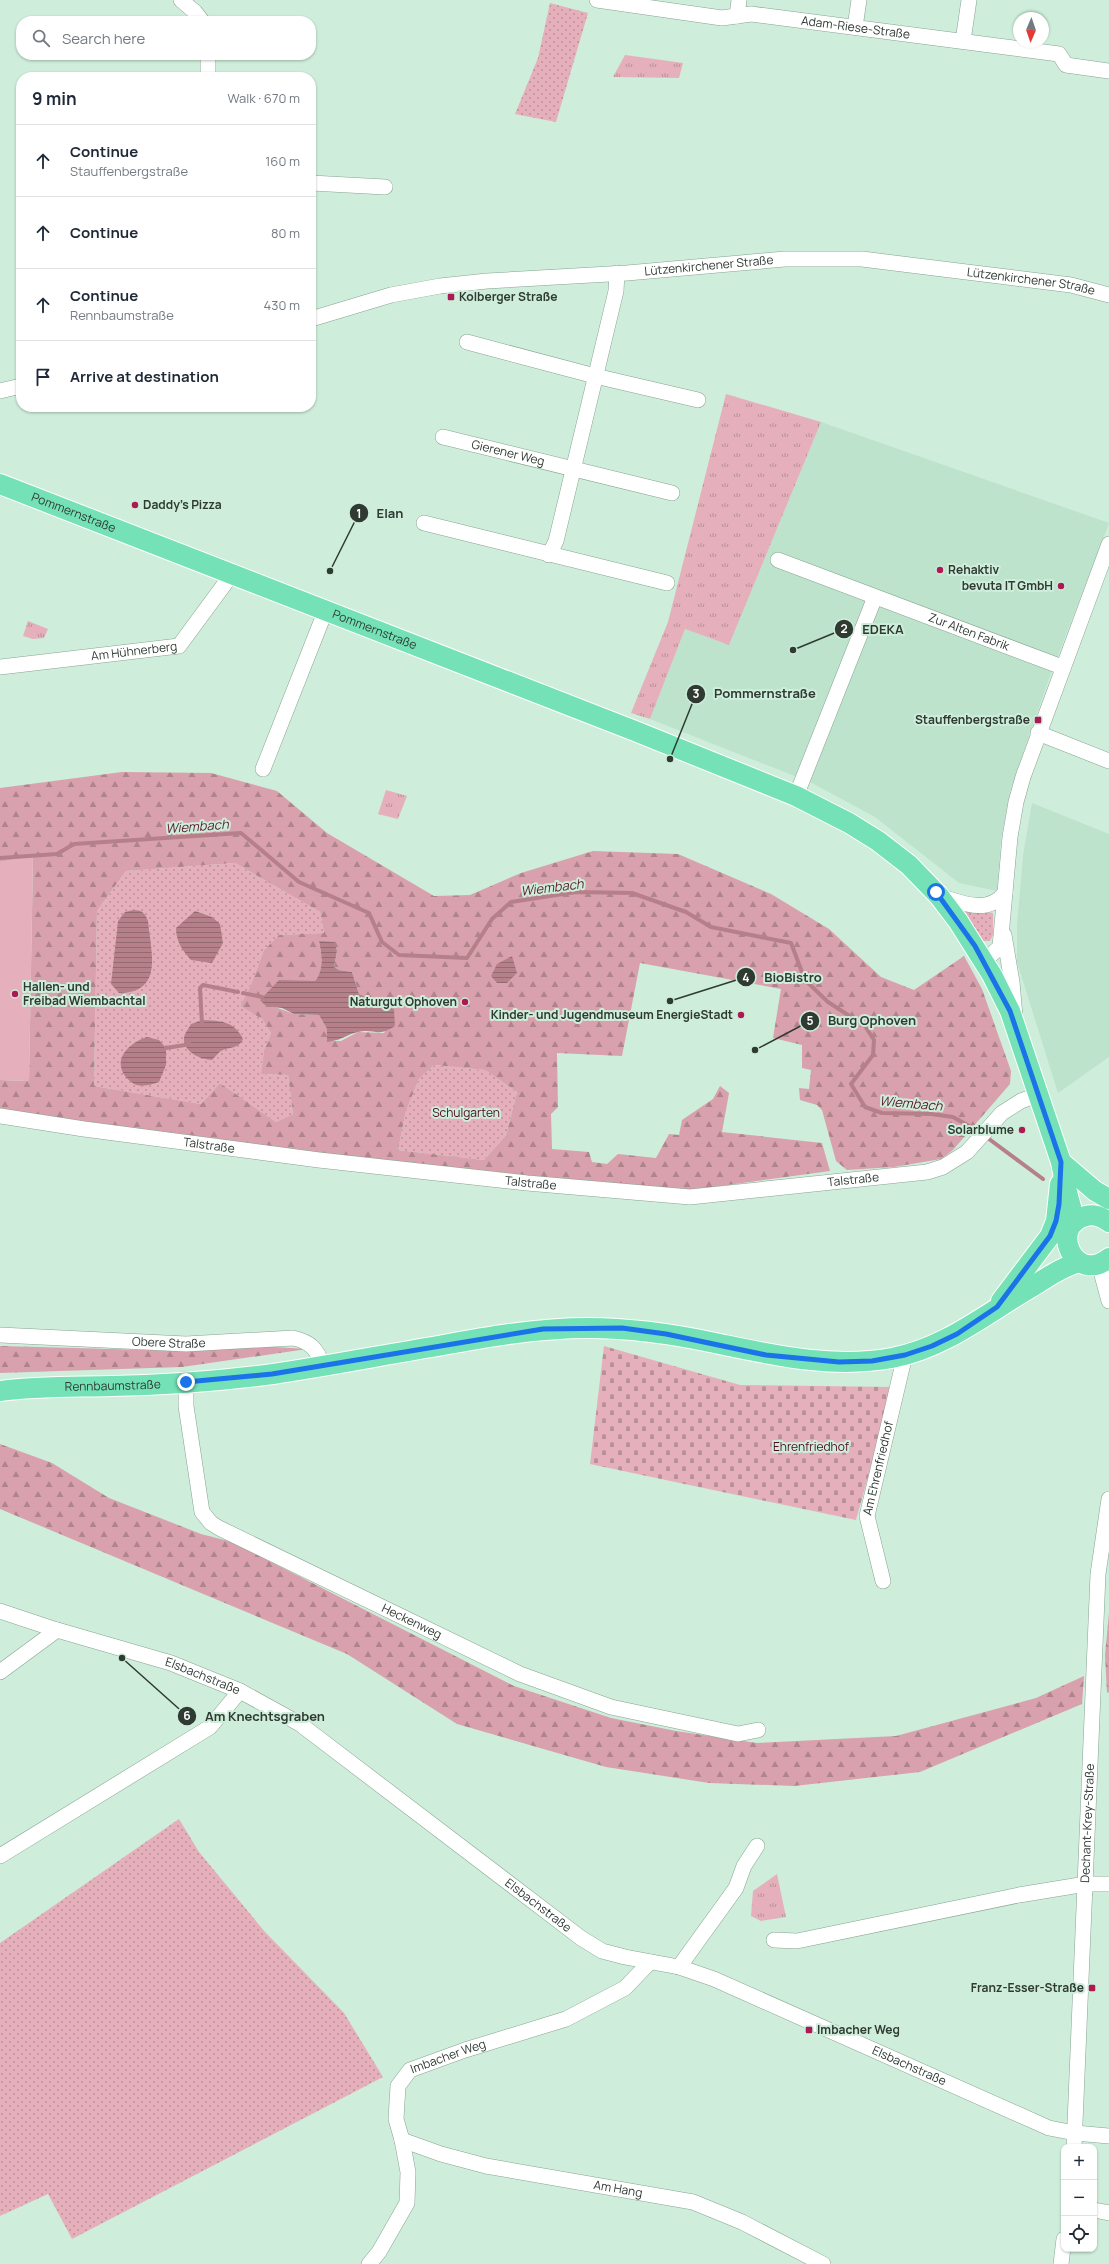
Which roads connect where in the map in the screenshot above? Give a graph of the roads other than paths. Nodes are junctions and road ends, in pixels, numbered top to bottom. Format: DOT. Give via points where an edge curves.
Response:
graph roads {
  1 [pos="181,0"];
  2 [pos="597,0"];
  3 [pos="739,0"];
  4 [pos="859,0"];
  5 [pos="968,0"];
  6 [pos="199,11"];
  7 [pos="737,16"];
  8 [pos="855,27"];
  9 [pos="963,41"];
  10 [pos="208,60"];
  11 [pos="1109,71"];
  12 [pos="208,72"];
  13 [pos="316,183"];
  14 [pos="385,187"];
  15 [pos="617,273"];
  16 [pos="1109,295"];
  17 [pos="316,317"];
  18 [pos="467,342"];
  19 [pos="594,376"];
  20 [pos="16,387"];
  21 [pos="0,391"];
  22 [pos="698,400"];
  23 [pos="443,437"];
  24 [pos="572,469"];
  25 [pos="0,484"];
  26 [pos="672,493"];
  27 [pos="424,524"];
  28 [pos="1109,544"];
  29 [pos="549,554"];
  30 [pos="778,560"];
  31 [pos="232,574"];
  32 [pos="667,583"];
  33 [pos="875,597"];
  34 [pos="325,612"];
  35 [pos="0,667"];
  36 [pos="1062,667"];
  37 [pos="1038,734"];
  38 [pos="1109,761"];
  39 [pos="263,769"];
  40 [pos="796,796"];
  41 [pos="1005,893"];
  42 [pos="939,896"];
  43 [pos="1003,932"];
  44 [pos="984,961"];
  45 [pos="1016,1029"];
  46 [pos="1037,1095"];
  47 [pos="0,1116"];
  48 [pos="1061,1162"];
  49 [pos="1109,1199"];
  50 [pos="1101,1219"];
  51 [pos="1075,1222"];
  52 [pos="1067,1243"];
  53 [pos="1104,1261"];
  54 [pos="1079,1262"];
  55 [pos="1109,1301"];
  56 [pos="997,1307"];
  57 [pos="0,1335"];
  58 [pos="905,1355"];
  59 [pos="323,1366"];
  60 [pos="186,1382"];
  61 [pos="0,1391"];
  62 [pos="1109,1499"];
  63 [pos="883,1581"];
  64 [pos="0,1611"];
  65 [pos="57,1630"];
  66 [pos="0,1672"];
  67 [pos="240,1691"];
  68 [pos="758,1730"];
  69 [pos="757,1846"];
  70 [pos="0,1856"];
  71 [pos="1086,1884"];
  72 [pos="1109,1884"];
  73 [pos="774,1940"];
  74 [pos="650,1962"];
  75 [pos="679,1967"];
  76 [pos="1109,2136"];
  77 [pos="402,2140"];
  78 [pos="1074,2140"];
  79 [pos="1097,2210"];
  80 [pos="1109,2212"];
  81 [pos="1062,2252"];
  82 [pos="368,2264"];
  83 [pos="823,2264"];
  84 [pos="1061,2264"];
  1 -- 6 [label="street"];
  2 -- 7 [label="street, Adam-Riese-Straße" via="722,18"];
  3 -- 7 [label="street"];
  4 -- 8 [label="street"];
  5 -- 9 [label="street"];
  7 -- 8 [label="street, Adam-Riese-Straße" via="751,14"];
  8 -- 9 [label="street, Adam-Riese-Straße"];
  9 -- 11 [label="street, Adam-Riese-Straße" via="1059,54 1066,65"];
  10 -- 12 [label="street"];
  13 -- 14 [label="street"];
  15 -- 16 [label="street, Lützenkirchener Straße" via="785,259 862,259 1071,285"];
  15 -- 17 [label="street, Lützenkirchener Straße" via="440,286 390,295"];
  15 -- 19 [label="street" via="616,291"];
  18 -- 19 [label="street"];
  19 -- 22 [label="street"];
  19 -- 24 [label="street"];
  20 -- 21 [label="street"];
  23 -- 24 [label="street, Gierener Weg"];
  24 -- 26 [label="street, Gierener Weg"];
  24 -- 29 [label="street" via="556,541"];
  25 -- 31 [label="main road, Pommernstraße"];
  27 -- 29 [label="street"];
  28 -- 36 [label="street"];
  29 -- 32 [label="street"];
  30 -- 33 [label="street, Zur Alten Fabrik"];
  31 -- 34 [label="main road, Pommernstraße"];
  31 -- 35 [label="street, Am Hühnerberg" via="178,646"];
  33 -- 36 [label="street, Zur Alten Fabrik"];
  33 -- 40 [label="street"];
  34 -- 39 [label="street, Pommernstraße"];
  34 -- 40 [label="main road, Pommernstraße"];
  36 -- 37 [label="street"];
  37 -- 38 [label="street"];
  37 -- 41 [label="street" via="1016,802"];
  40 -- 42 [label="main road, Pommernstraße" via="878,841 909,865"];
  41 -- 42 [label="street" via="992,905 983,906"];
  41 -- 43 [label="street"];
  42 -- 44 [label="main road"];
  43 -- 44 [label="street" via="1000,947"];
  43 -- 45 [label="street" via="1012,982"];
  44 -- 45 [label="main road" via="1010,1011"];
  45 -- 46 [label="main road"];
  46 -- 47 [label="street, Talstraße" via="1021,1101 1008,1110 955,1160 926,1172 690,1197 527,1183 319,1160"];
  46 -- 48 [label="main road"];
  48 -- 49 [label="main road" via="1095,1191"];
  48 -- 50 [label="main road" via="1087,1210"];
  48 -- 51 [label="main road"];
  48 -- 56 [label="main road" via="1059,1204 1050,1236"];
  50 -- 51 [label="main road" via="1083,1217"];
  51 -- 52 [label="main road" via="1069,1230"];
  52 -- 54 [label="main road"];
  52 -- 56 [label="main road, Rennbaumstraße" via="1056,1257"];
  53 -- 54 [label="main road" via="1088,1265"];
  53 -- 55 [label="street"];
  54 -- 56 [label="main road, Rennbaumstraße" via="1056,1272"];
  56 -- 58 [label="main road, Rennbaumstraße" via="957,1334"];
  57 -- 59 [label="street, Obere Straße" via="186,1344 293,1338 307,1342 318,1351"];
  58 -- 59 [label="main road, Rennbaumstraße" via="872,1361 822,1361 766,1355 666,1334 622,1328 586,1328 543,1329 479,1338"];
  58 -- 63 [label="street, Am Ehrenfriedhof" via="867,1516"];
  59 -- 60 [label="main road, Rennbaumstraße" via="272,1374"];
  60 -- 61 [label="main road, Rennbaumstraße"];
  60 -- 68 [label="street, Heckenweg" via="186,1406 202,1512 219,1528 520,1674 611,1708 738,1734"];
  62 -- 71 [label="street, Dechant-Krey-Straße" via="1098,1574"];
  64 -- 65 [label="street, Elsbachstraße"];
  65 -- 66 [label="street"];
  65 -- 67 [label="street, Elsbachstraße" via="171,1663"];
  67 -- 70 [label="street" via="210,1727"];
  67 -- 74 [label="street, Elsbachstraße" via="300,1724 581,1938 602,1951"];
  69 -- 75 [label="street" via="744,1866 736,1888"];
  71 -- 72 [label="street"];
  71 -- 73 [label="street" via="1019,1895 797,1941"];
  71 -- 78 [label="street, Dechant-Krey-Straße"];
  74 -- 75 [label="street, Elsbachstraße"];
  74 -- 77 [label="street, Imbacher Weg" via="625,1988 566,2019 410,2070 398,2086 396,2119"];
  75 -- 78 [label="street, Elsbachstraße" via="714,1979"];
  76 -- 78 [label="street, Elsbachstraße"];
  77 -- 82 [label="street, Imbacher Weg" via="408,2172 407,2203 379,2252"];
  77 -- 83 [label="street, Am Hang" via="486,2166 693,2202 742,2222"];
  79 -- 80 [label="street"];
  81 -- 84 [label="street"];
}
